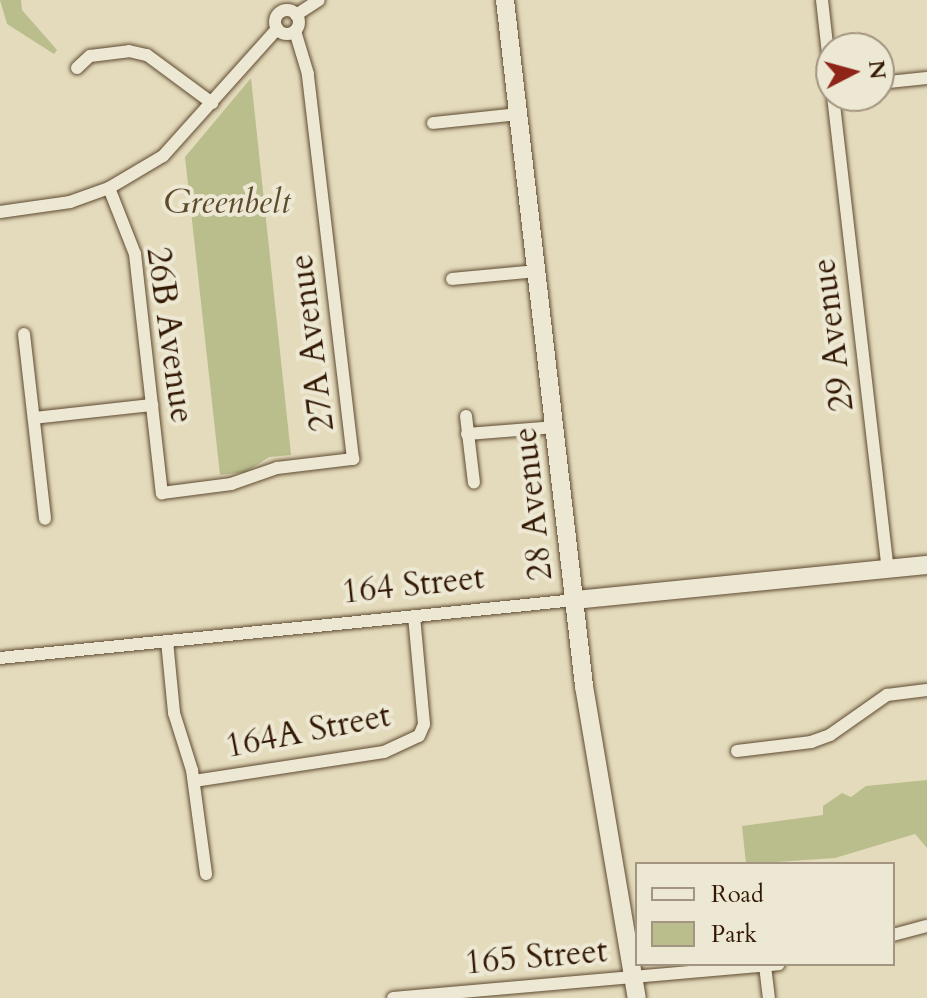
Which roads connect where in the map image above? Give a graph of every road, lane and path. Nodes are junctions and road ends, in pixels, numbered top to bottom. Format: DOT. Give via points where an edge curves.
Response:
graph roads {
  1 [pos="269,0"];
  2 [pos="319,0"];
  3 [pos="505,0"];
  4 [pos="822,0"];
  5 [pos="279,13"];
  6 [pos="296,15"];
  7 [pos="277,29"];
  8 [pos="295,31"];
  9 [pos="826,32"];
  10 [pos="77,68"];
  11 [pos="927,78"];
  12 [pos="895,81"];
  13 [pos="212,103"];
  14 [pos="835,112"];
  15 [pos="518,114"];
  16 [pos="433,123"];
  17 [pos="109,188"];
  18 [pos="0,212"];
  19 [pos="537,271"];
  20 [pos="452,279"];
  21 [pos="24,334"];
  22 [pos="152,405"];
  23 [pos="466,416"];
  24 [pos="34,418"];
  25 [pos="556,427"];
  26 [pos="467,434"];
  27 [pos="474,483"];
  28 [pos="162,493"];
  29 [pos="45,519"];
  30 [pos="927,565"];
  31 [pos="888,568"];
  32 [pos="575,600"];
  33 [pos="414,617"];
  34 [pos="167,641"];
  35 [pos="0,658"];
  36 [pos="927,690"];
  37 [pos="737,751"];
  38 [pos="194,781"];
  39 [pos="206,874"];
  40 [pos="927,926"];
  41 [pos="895,934"];
  42 [pos="635,965"];
  43 [pos="635,966"];
  44 [pos="765,966"];
  45 [pos="637,976"];
  46 [pos="393,998"];
  47 [pos="637,998"];
  48 [pos="769,998"];
  1 -- 5 [label="street"];
  2 -- 6 [label="street"];
  3 -- 15 [label="street, 28 Avenue"];
  4 -- 9 [label="street"];
  5 -- 6 [label="street"];
  5 -- 7 [label="street"];
  6 -- 8 [label="street"];
  7 -- 8 [label="street" via="283,34"];
  7 -- 13 [label="street"];
  8 -- 28 [label="street, 27A Avenue" via="308,74 353,459 277,468 231,484"];
  10 -- 13 [label="street" via="90,56 147,55"];
  11 -- 12 [label="street"];
  13 -- 17 [label="street" via="163,156"];
  14 -- 31 [label="street, 29 Avenue"];
  15 -- 16 [label="street"];
  15 -- 19 [label="street, 28 Avenue"];
  17 -- 18 [label="street" via="70,202"];
  17 -- 22 [label="street, 26B Avenue" via="135,254"];
  19 -- 20 [label="street"];
  19 -- 25 [label="street, 28 Avenue"];
  21 -- 24 [label="street"];
  22 -- 24 [label="street"];
  22 -- 28 [label="street, 26B Avenue"];
  23 -- 26 [label="street"];
  24 -- 29 [label="street"];
  25 -- 26 [label="street"];
  25 -- 32 [label="street, 28 Avenue"];
  26 -- 27 [label="street"];
  30 -- 31 [label="street, 164 Street"];
  31 -- 32 [label="street, 164 Street"];
  32 -- 33 [label="street, 164 Street"];
  32 -- 42 [label="street, 28 Avenue" via="584,686"];
  33 -- 34 [label="street, 164 Street"];
  33 -- 38 [label="street, 164A Street" via="424,724 419,736 384,752"];
  34 -- 35 [label="street, 164 Street"];
  34 -- 38 [label="street" via="174,713"];
  36 -- 37 [label="street" via="887,695 830,735 811,742"];
  38 -- 39 [label="street"];
  40 -- 41 [label="street"];
  43 -- 45 [label="street, 28 Avenue"];
  44 -- 45 [label="street, 165 Street"];
  44 -- 48 [label="street"];
  45 -- 46 [label="street, 165 Street"];
  45 -- 47 [label="street, 28 Avenue"];
}
